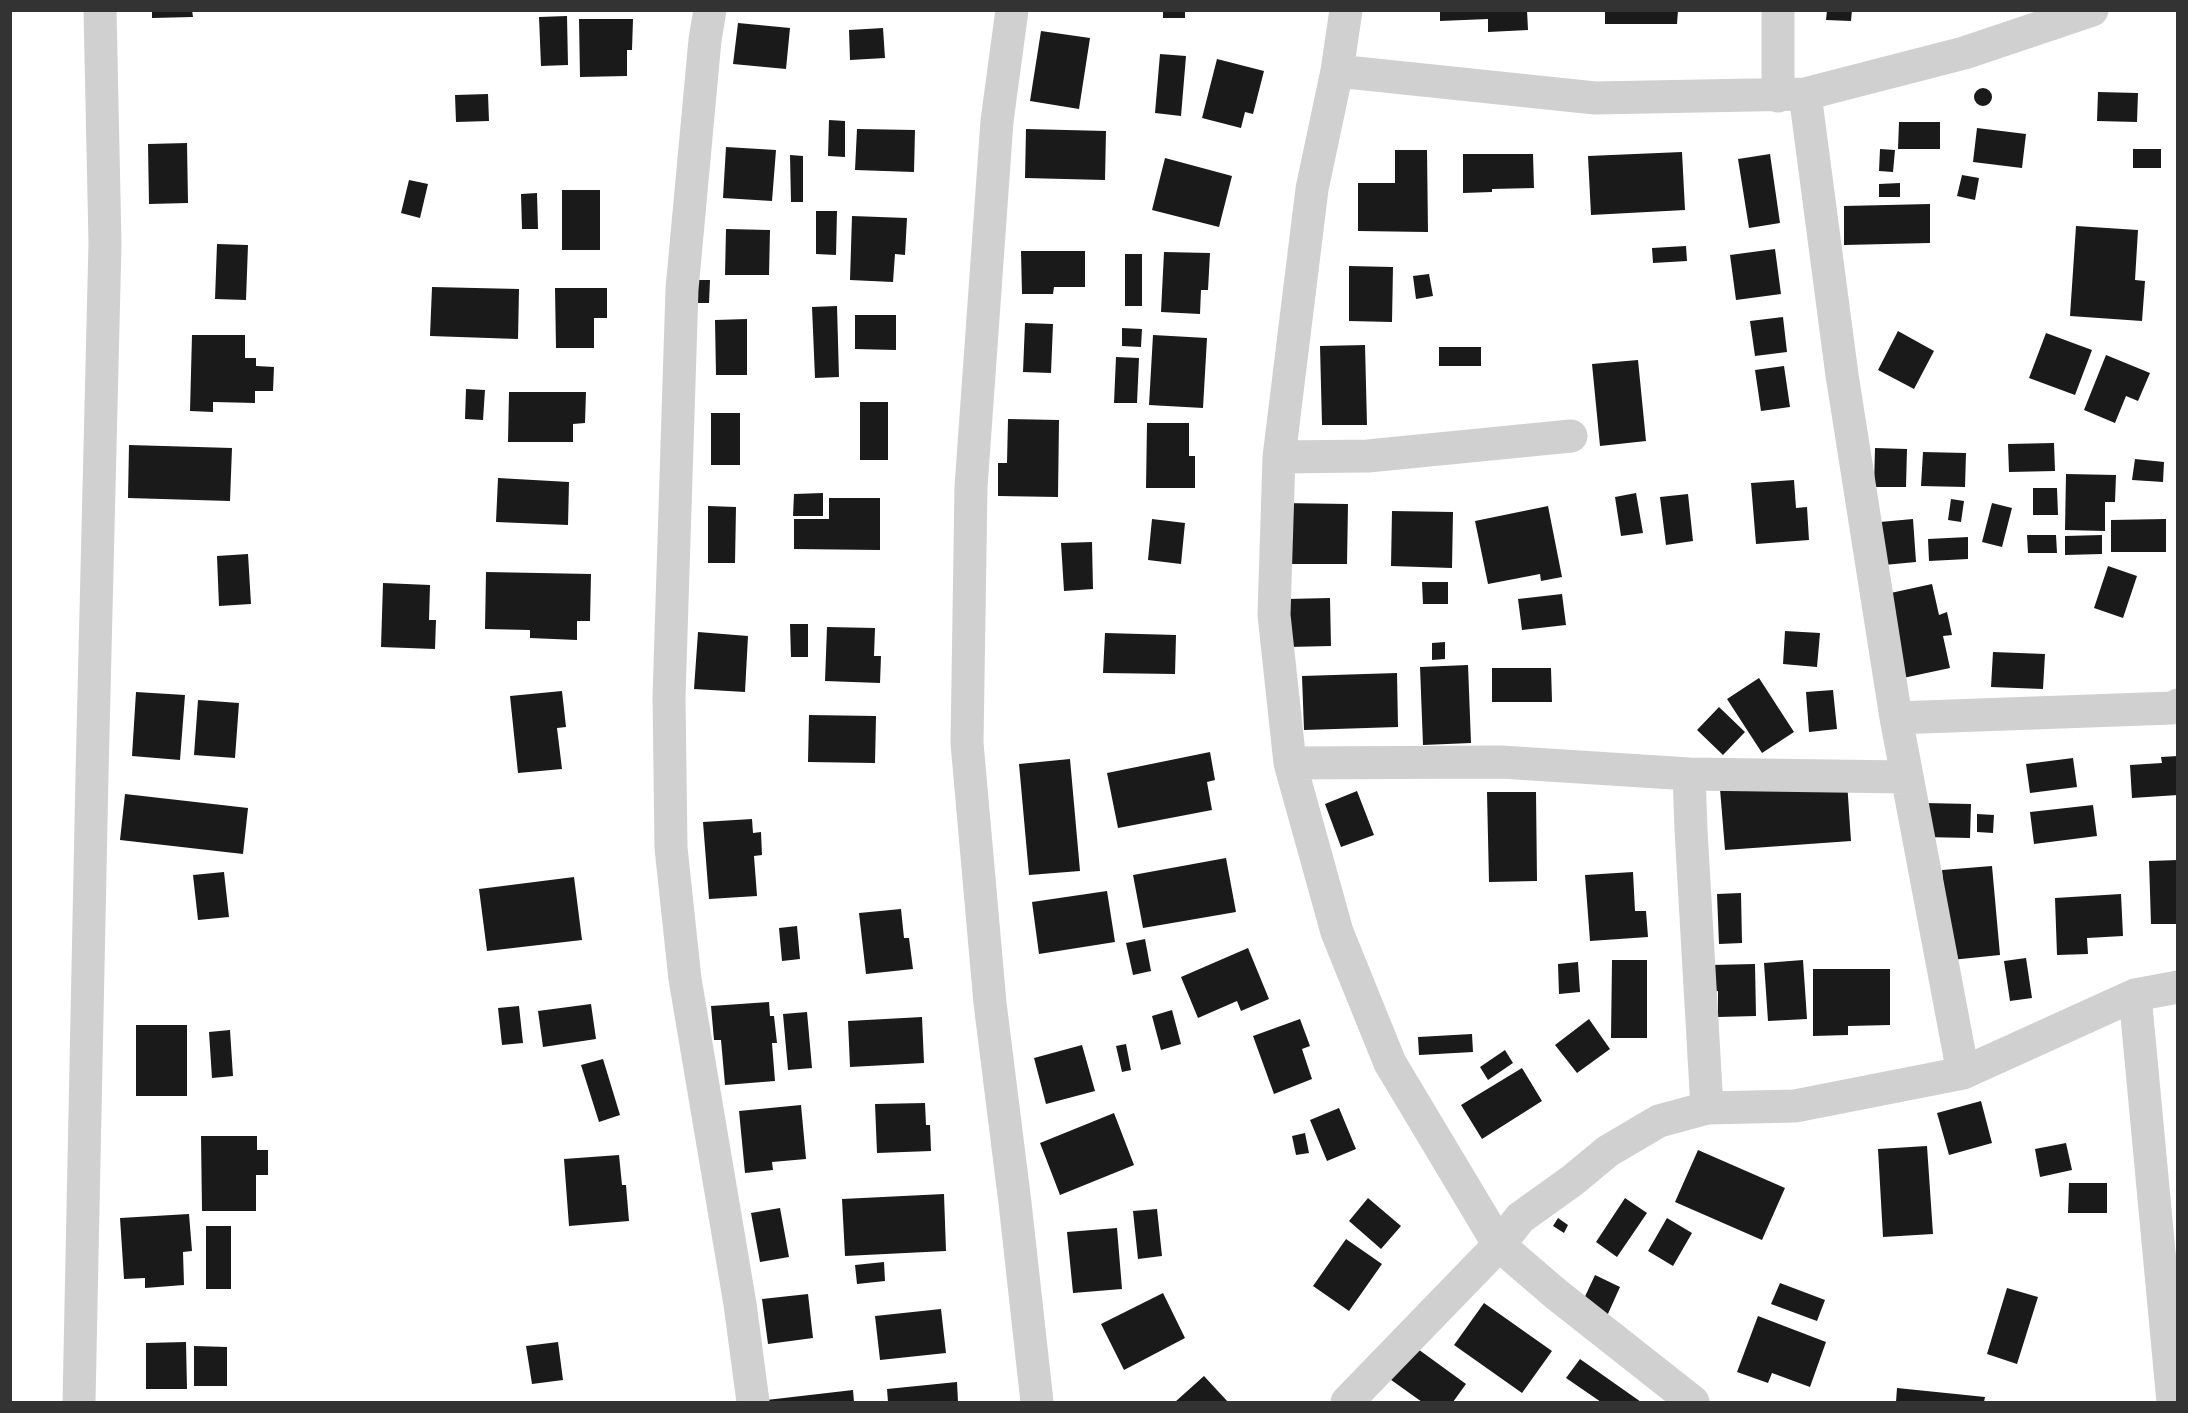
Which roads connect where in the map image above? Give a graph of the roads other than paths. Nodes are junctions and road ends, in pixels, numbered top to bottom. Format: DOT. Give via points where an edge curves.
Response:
graph roads {
  1 [pos="100,10"];
  2 [pos="710,10"];
  3 [pos="1012,10"];
  4 [pos="1346,10"];
  5 [pos="1778,10"];
  6 [pos="2092,10"];
  7 [pos="1337,71"];
  8 [pos="1792,95"];
  9 [pos="1571,436"];
  10 [pos="1279,457"];
  11 [pos="2178,705"];
  12 [pos="1896,718"];
  13 [pos="1290,763"];
  14 [pos="1689,774"];
  15 [pos="1906,777"];
  16 [pos="2178,987"];
  17 [pos="2135,995"];
  18 [pos="1963,1073"];
  19 [pos="1707,1108"];
  20 [pos="1499,1245"];
  21 [pos="80,1402"];
  22 [pos="753,1402"];
  23 [pos="1037,1402"];
  24 [pos="1347,1402"];
  25 [pos="1693,1402"];
  26 [pos="2173,1402"];
  1 -- 21 [label="street" via="105,243"];
  2 -- 22 [label="street" via="682,290 669,697 671,848 685,979"];
  3 -- 23 [label="street" via="997,121 971,487 967,743 990,1003"];
  4 -- 7 [label="street"];
  5 -- 8 [label="street"];
  6 -- 8 [label="street" via="1964,52"];
  7 -- 8 [label="street" via="1595,98"];
  7 -- 10 [label="street" via="1312,189"];
  8 -- 12 [label="street" via="1842,375"];
  9 -- 10 [label="street" via="1368,456"];
  10 -- 13 [label="street" via="1274,615"];
  11 -- 12 [label="street"];
  12 -- 15 [label="street"];
  13 -- 14 [label="street" via="1501,762"];
  13 -- 20 [label="street" via="1337,932 1390,1063"];
  14 -- 15 [label="street"];
  14 -- 19 [label="street"];
  15 -- 18 [label="street"];
  16 -- 17 [label="street"];
  17 -- 18 [label="street"];
  17 -- 26 [label="street"];
  18 -- 19 [label="street" via="1795,1106"];
  19 -- 20 [label="street" via="1659,1121 1608,1151 1520,1218"];
  20 -- 24 [label="street"];
  20 -- 25 [label="street"];
}
